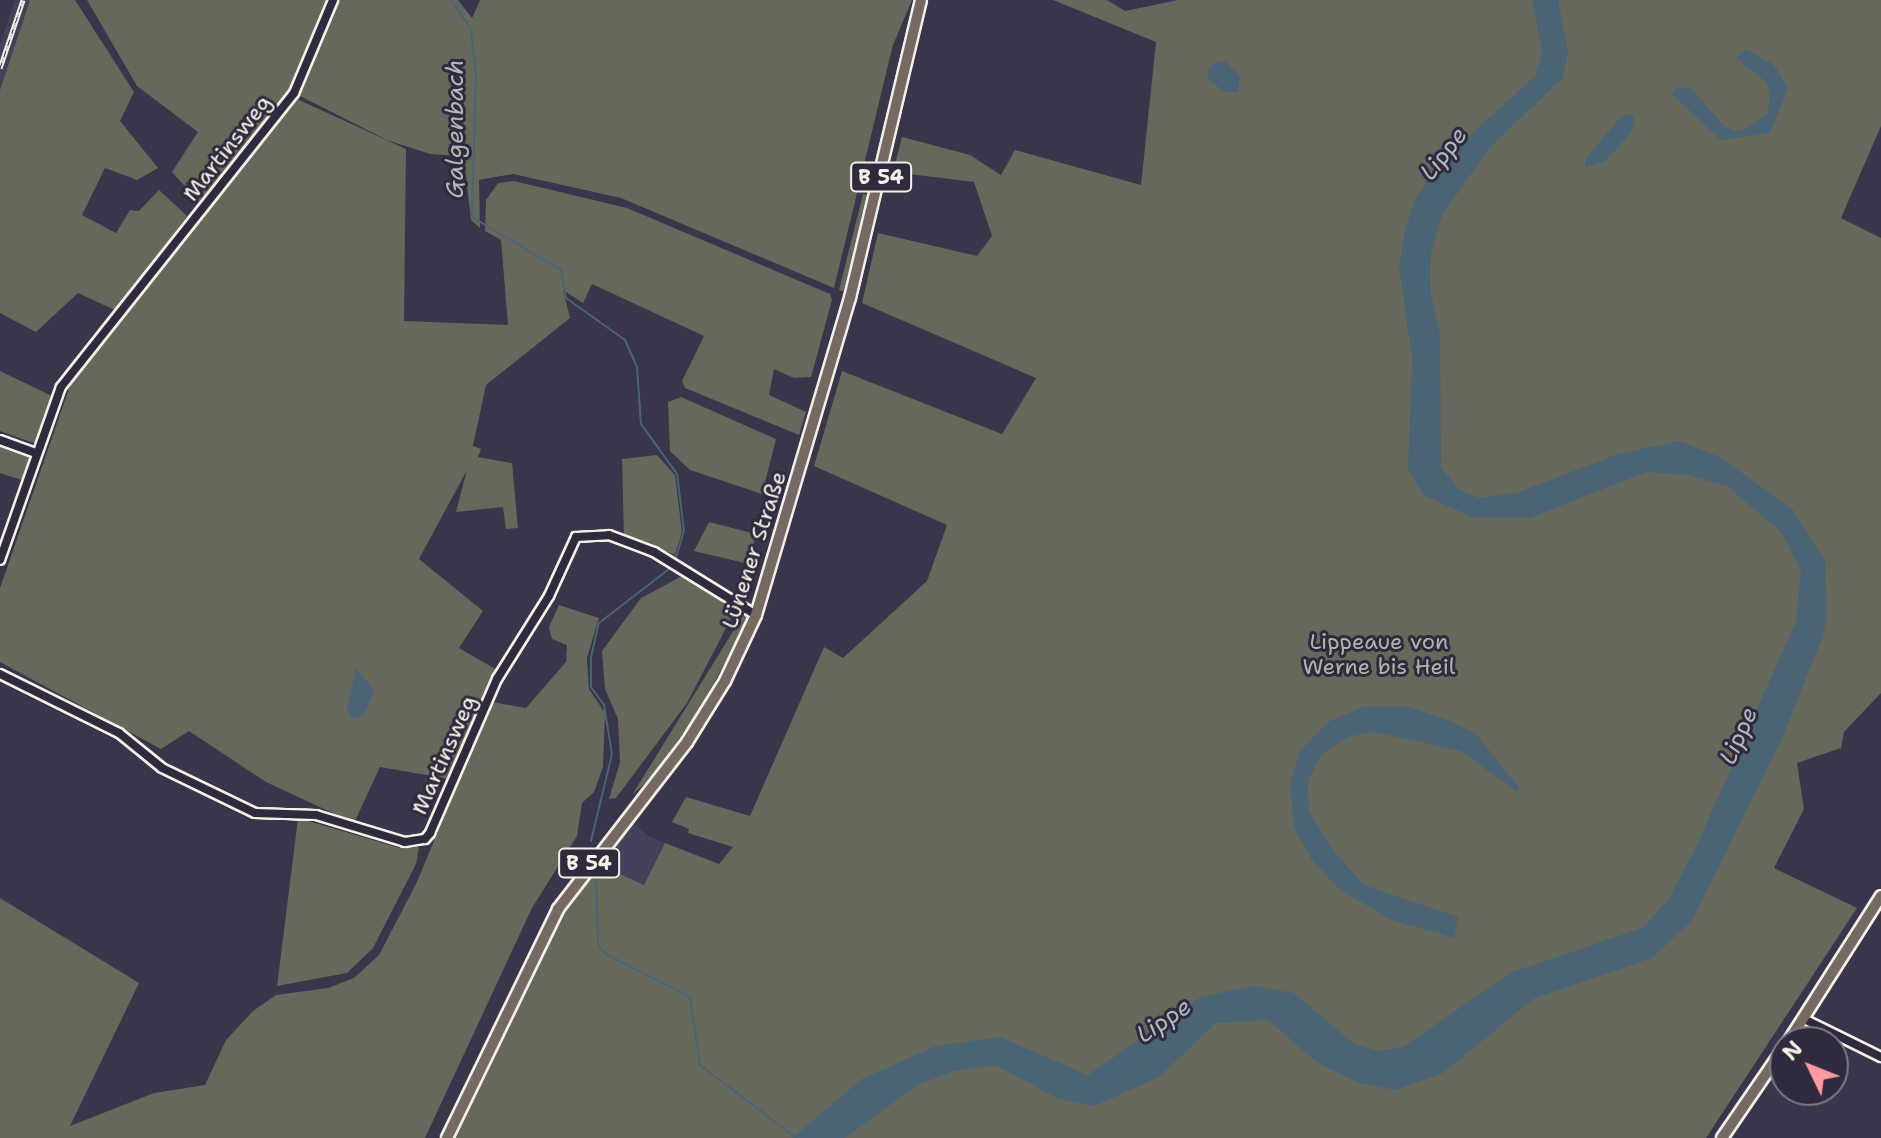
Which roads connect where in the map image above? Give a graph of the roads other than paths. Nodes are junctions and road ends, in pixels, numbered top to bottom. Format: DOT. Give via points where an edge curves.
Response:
graph roads {
  1 [pos="333,0"];
  2 [pos="921,0"];
  3 [pos="0,440"];
  4 [pos="36,453"];
  5 [pos="0,560"];
  6 [pos="756,615"];
  7 [pos="0,674"];
  8 [pos="1881,896"];
  9 [pos="1804,1019"];
  10 [pos="1799,1026"];
  11 [pos="1881,1057"];
  12 [pos="1769,1069"];
  13 [pos="447,1138"];
  14 [pos="1722,1138"];
  1 -- 4 [label="street, Martinsweg" via="294,93 61,387"];
  2 -- 6 [label="main road, Lünener Straße / B 54" via="850,298"];
  3 -- 4 [label="street"];
  4 -- 5 [label="street, Martinsweg"];
  6 -- 7 [label="street, Martinsweg" via="671,560 609,535 582,535 572,541 549,596 497,679 430,833 419,841 405,842 316,815 255,813 162,768 119,733"];
  6 -- 13 [label="main road, Lünener Straße / B 54" via="725,681 687,742 558,909"];
  8 -- 9 [label="main road"];
  9 -- 10 [label="main road"];
  9 -- 11 [label="street"];
  12 -- 14 [label="main road"];
}
